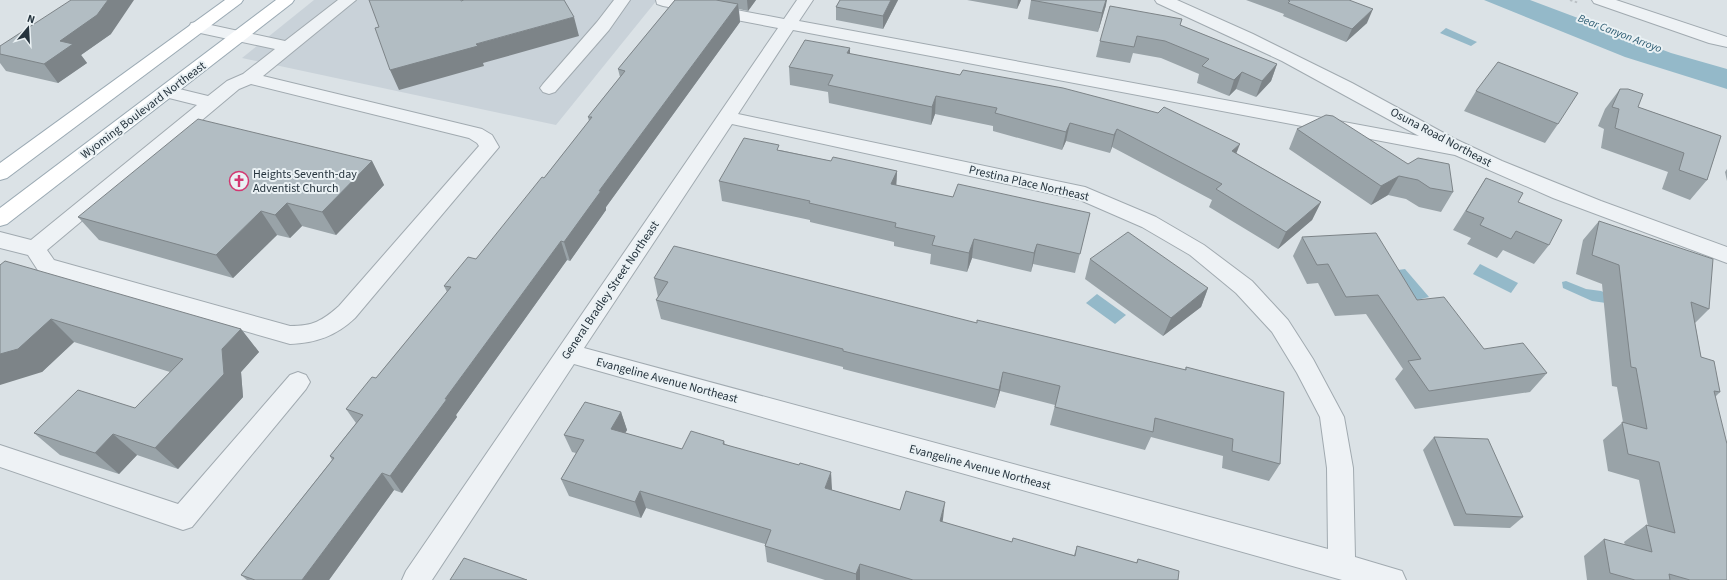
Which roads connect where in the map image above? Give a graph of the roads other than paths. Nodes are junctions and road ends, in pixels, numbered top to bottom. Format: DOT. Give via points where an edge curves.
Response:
graph roads {
  1 [pos="234,0"];
  2 [pos="286,0"];
  3 [pos="348,0"];
  4 [pos="621,0"];
  5 [pos="805,0"];
  6 [pos="1163,0"];
  7 [pos="1600,0"];
  8 [pos="664,1"];
  9 [pos="790,23"];
  10 [pos="198,27"];
  11 [pos="240,36"];
  12 [pos="1727,42"];
  13 [pos="288,47"];
  14 [pos="249,78"];
  15 [pos="548,88"];
  16 [pos="167,92"];
  17 [pos="211,103"];
  18 [pos="726,117"];
  19 [pos="1462,150"];
  20 [pos="0,173"];
  21 [pos="0,219"];
  22 [pos="0,240"];
  23 [pos="35,249"];
  24 [pos="1727,255"];
  25 [pos="568,353"];
  26 [pos="298,382"];
  27 [pos="0,456"];
  28 [pos="1342,567"];
  29 [pos="416,580"];
  30 [pos="1392,580"];
  1 -- 10 [label="main road"];
  2 -- 11 [label="main road, Wyoming Boulevard Northeast"];
  3 -- 13 [label="street"];
  4 -- 15 [label="street" via="603,26"];
  5 -- 9 [label="street, General Bradley Street Northeast"];
  6 -- 19 [label="street, Osuna Road Northeast" via="1231,28"];
  7 -- 12 [label="street"];
  8 -- 9 [label="street"];
  9 -- 18 [label="street, General Bradley Street Northeast"];
  9 -- 19 [label="street"];
  10 -- 11 [label="street"];
  10 -- 20 [label="main road"];
  11 -- 13 [label="street"];
  11 -- 16 [label="main road, Wyoming Boulevard Northeast"];
  13 -- 14 [label="street"];
  14 -- 17 [label="street" via="233,85"];
  14 -- 23 [label="street" via="475,133 485,139 488,147 336,323 322,332 310,335 290,335 47,266"];
  16 -- 17 [label="street"];
  16 -- 21 [label="main road, Wyoming Boulevard Northeast"];
  17 -- 23 [label="street"];
  18 -- 25 [label="street, General Bradley Street Northeast"];
  18 -- 28 [label="street, Prestina Place Northeast" via="1085,194 1149,222 1197,250 1244,287 1280,326 1332,417 1340,468"];
  19 -- 24 [label="street, Osuna Road Northeast" via="1615,215"];
  22 -- 23 [label="street"];
  25 -- 28 [label="street, Evangeline Avenue Northeast"];
  25 -- 29 [label="street, General Bradley Street Northeast"];
  26 -- 27 [label="street" via="183,518"];
  28 -- 30 [label="street, Evangeline Avenue Northeast"];
}
